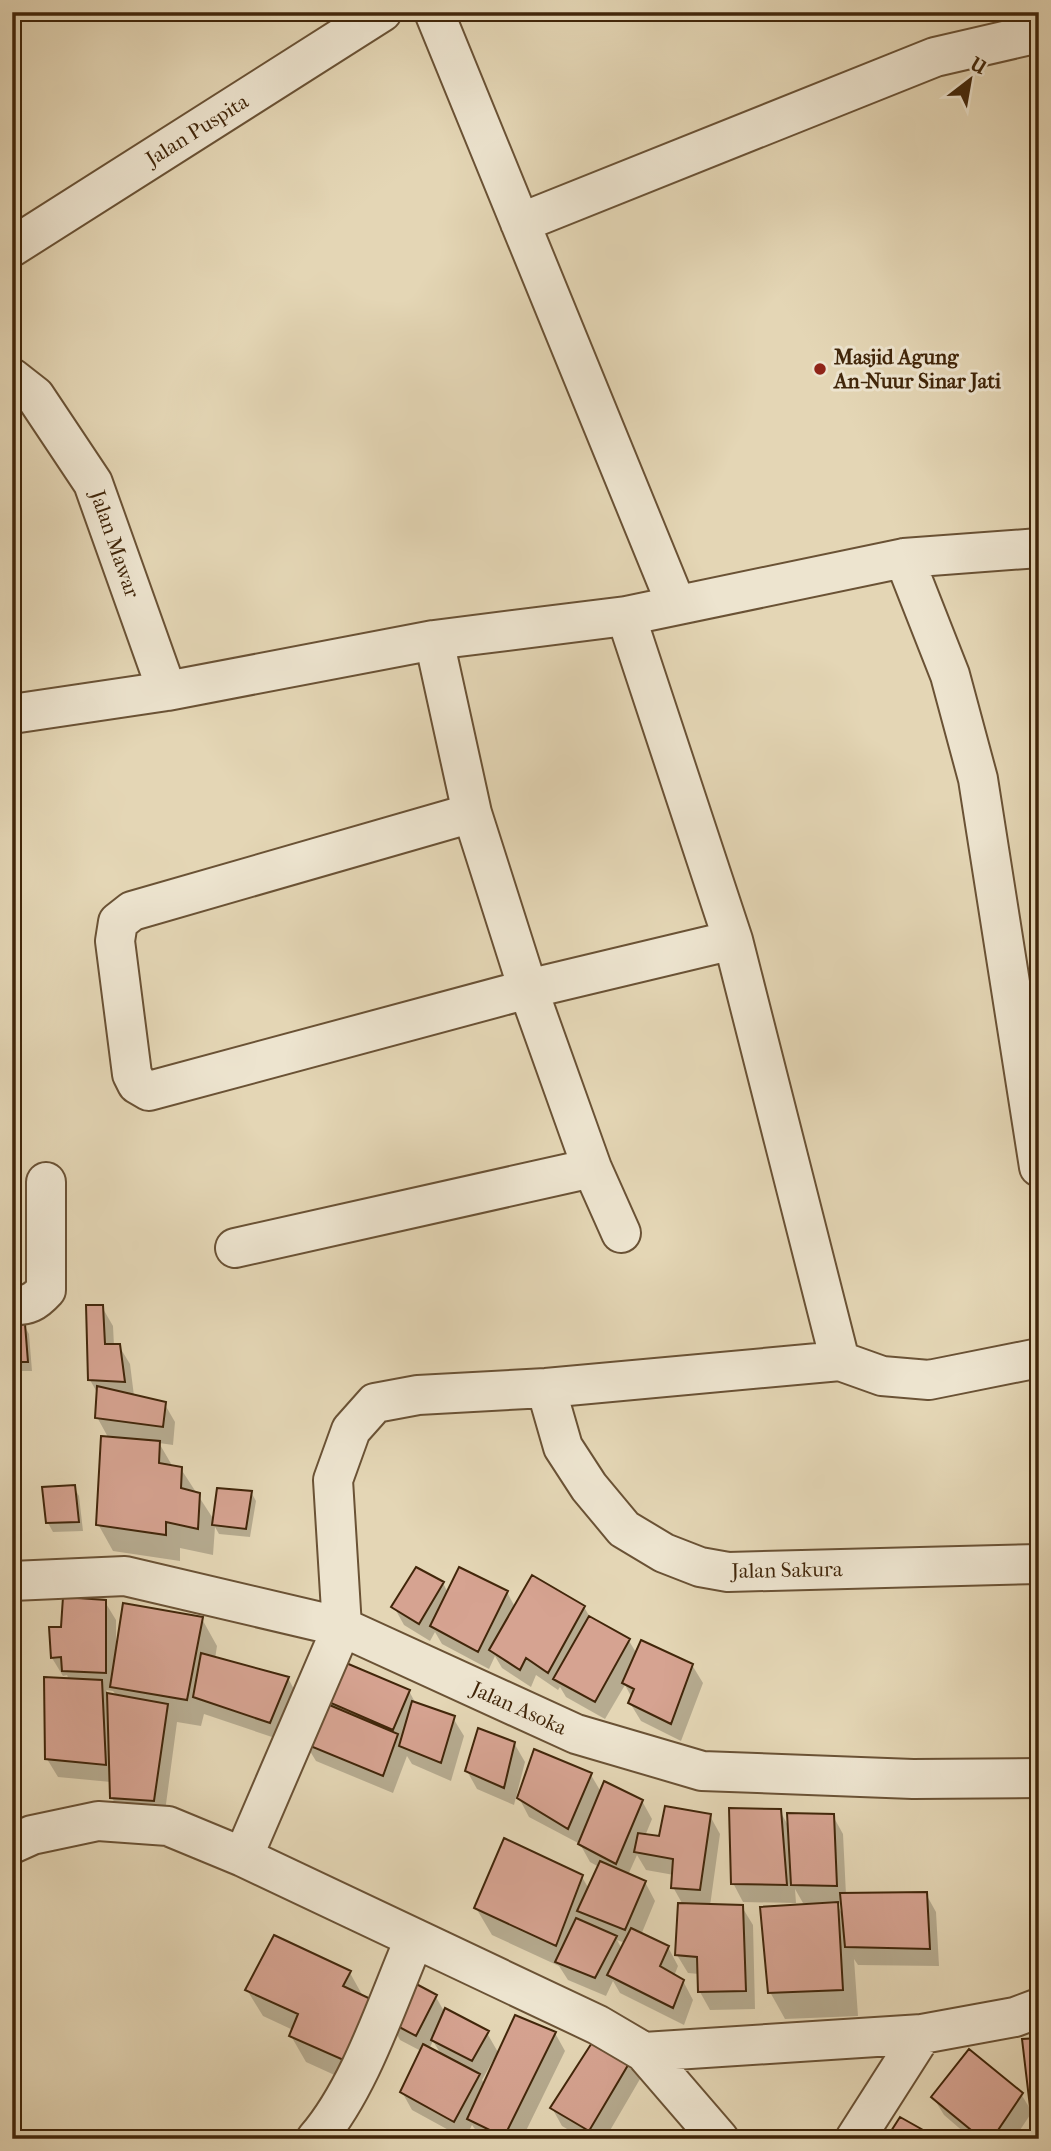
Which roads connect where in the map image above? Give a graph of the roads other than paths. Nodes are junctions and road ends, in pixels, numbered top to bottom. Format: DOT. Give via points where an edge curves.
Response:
graph roads {
  1 [pos="382,12"];
  2 [pos="434,12"];
  3 [pos="1039,33"];
  4 [pos="520,223"];
  5 [pos="12,247"];
  6 [pos="12,378"];
  7 [pos="1039,548"];
  8 [pos="904,558"];
  9 [pos="676,604"];
  10 [pos="626,616"];
  11 [pos="434,640"];
  12 [pos="167,691"];
  13 [pos="12,715"];
  14 [pos="472,813"];
  15 [pos="733,940"];
  16 [pos="528,989"];
  17 [pos="1039,1167"];
  18 [pos="592,1168"];
  19 [pos="46,1182"];
  20 [pos="621,1233"];
  21 [pos="235,1248"];
  22 [pos="12,1305"];
  23 [pos="1039,1358"];
  24 [pos="840,1361"];
  25 [pos="546,1388"];
  26 [pos="1039,1564"];
  27 [pos="12,1581"];
  28 [pos="342,1627"];
  29 [pos="1039,1778"];
  30 [pos="12,1844"];
  31 [pos="243,1857"];
  32 [pos="414,1940"];
  33 [pos="1039,2008"];
  34 [pos="922,2034"];
  35 [pos="644,2052"];
  36 [pos="316,2139"];
  37 [pos="719,2139"];
  38 [pos="855,2139"];
  1 -- 5 [label="street, Jalan Puspita"];
  2 -- 4 [label="street"];
  3 -- 4 [label="street" via="935,57"];
  4 -- 9 [label="street"];
  6 -- 12 [label="street, Jalan Mawar" via="35,396 93,483"];
  7 -- 8 [label="street"];
  8 -- 9 [label="street"];
  8 -- 17 [label="street" via="950,675 978,779"];
  9 -- 10 [label="street"];
  10 -- 11 [label="street"];
  10 -- 15 [label="street"];
  11 -- 12 [label="street"];
  11 -- 14 [label="street"];
  12 -- 13 [label="street"];
  14 -- 16 [label="street"];
  14 -- 16 [label="street" via="132,911 118,922 115,941 132,1074 137,1084 149,1091"];
  15 -- 16 [label="street"];
  15 -- 24 [label="street"];
  16 -- 18 [label="street"];
  18 -- 20 [label="street"];
  18 -- 21 [label="street"];
  19 -- 22 [label="street" via="46,1290 25,1306"];
  23 -- 24 [label="street" via="929,1380 883,1376"];
  24 -- 25 [label="street"];
  25 -- 26 [label="street, Jalan Sakura" via="564,1447 624,1529 664,1553 700,1567 728,1572"];
  25 -- 28 [label="street" via="418,1395 375,1403 351,1430 333,1480"];
  27 -- 28 [label="street, Jalan Asoka" via="125,1576"];
  28 -- 29 [label="street, Jalan Asoka" via="576,1734 702,1771 913,1779"];
  28 -- 31 [label="street"];
  30 -- 31 [label="street" via="32,1835 98,1821 168,1826"];
  31 -- 32 [label="street"];
  32 -- 35 [label="street" via="598,2025"];
  32 -- 36 [label="street" via="333,2119"];
  33 -- 34 [label="street" via="1015,2017"];
  34 -- 35 [label="street"];
  34 -- 38 [label="street"];
  35 -- 37 [label="street"];
}
